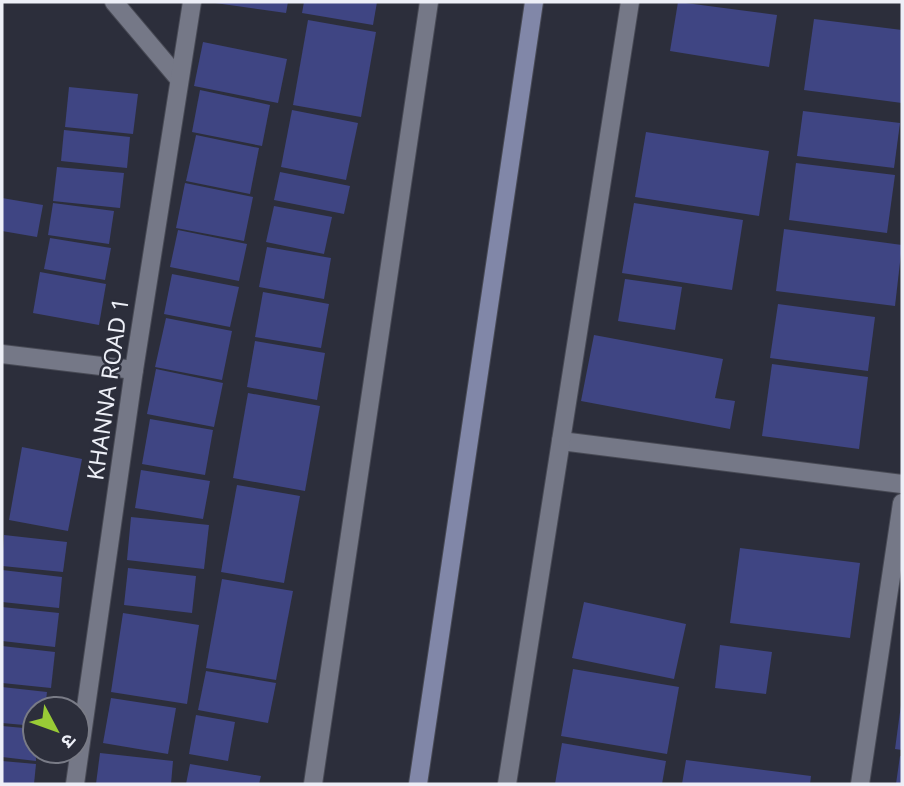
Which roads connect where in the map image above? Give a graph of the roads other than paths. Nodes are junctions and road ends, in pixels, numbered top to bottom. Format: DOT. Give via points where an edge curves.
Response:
graph roads {
  1 [pos="114,2"];
  2 [pos="192,2"];
  3 [pos="429,2"];
  4 [pos="534,2"];
  5 [pos="630,2"];
  6 [pos="179,79"];
  7 [pos="2,354"];
  8 [pos="134,370"];
  9 [pos="561,441"];
  10 [pos="902,484"];
  11 [pos="902,503"];
  12 [pos="75,784"];
  13 [pos="313,784"];
  14 [pos="418,784"];
  15 [pos="507,784"];
  16 [pos="860,784"];
  1 -- 6 [label="street"];
  2 -- 6 [label="street, KHANNA ROAD 1"];
  3 -- 13 [label="street"];
  4 -- 14 [label="street"];
  5 -- 9 [label="street"];
  6 -- 8 [label="street, KHANNA ROAD 1"];
  7 -- 8 [label="street"];
  8 -- 12 [label="street, KHANNA ROAD 1"];
  9 -- 10 [label="street"];
  9 -- 15 [label="street"];
  11 -- 16 [label="street"];
}
